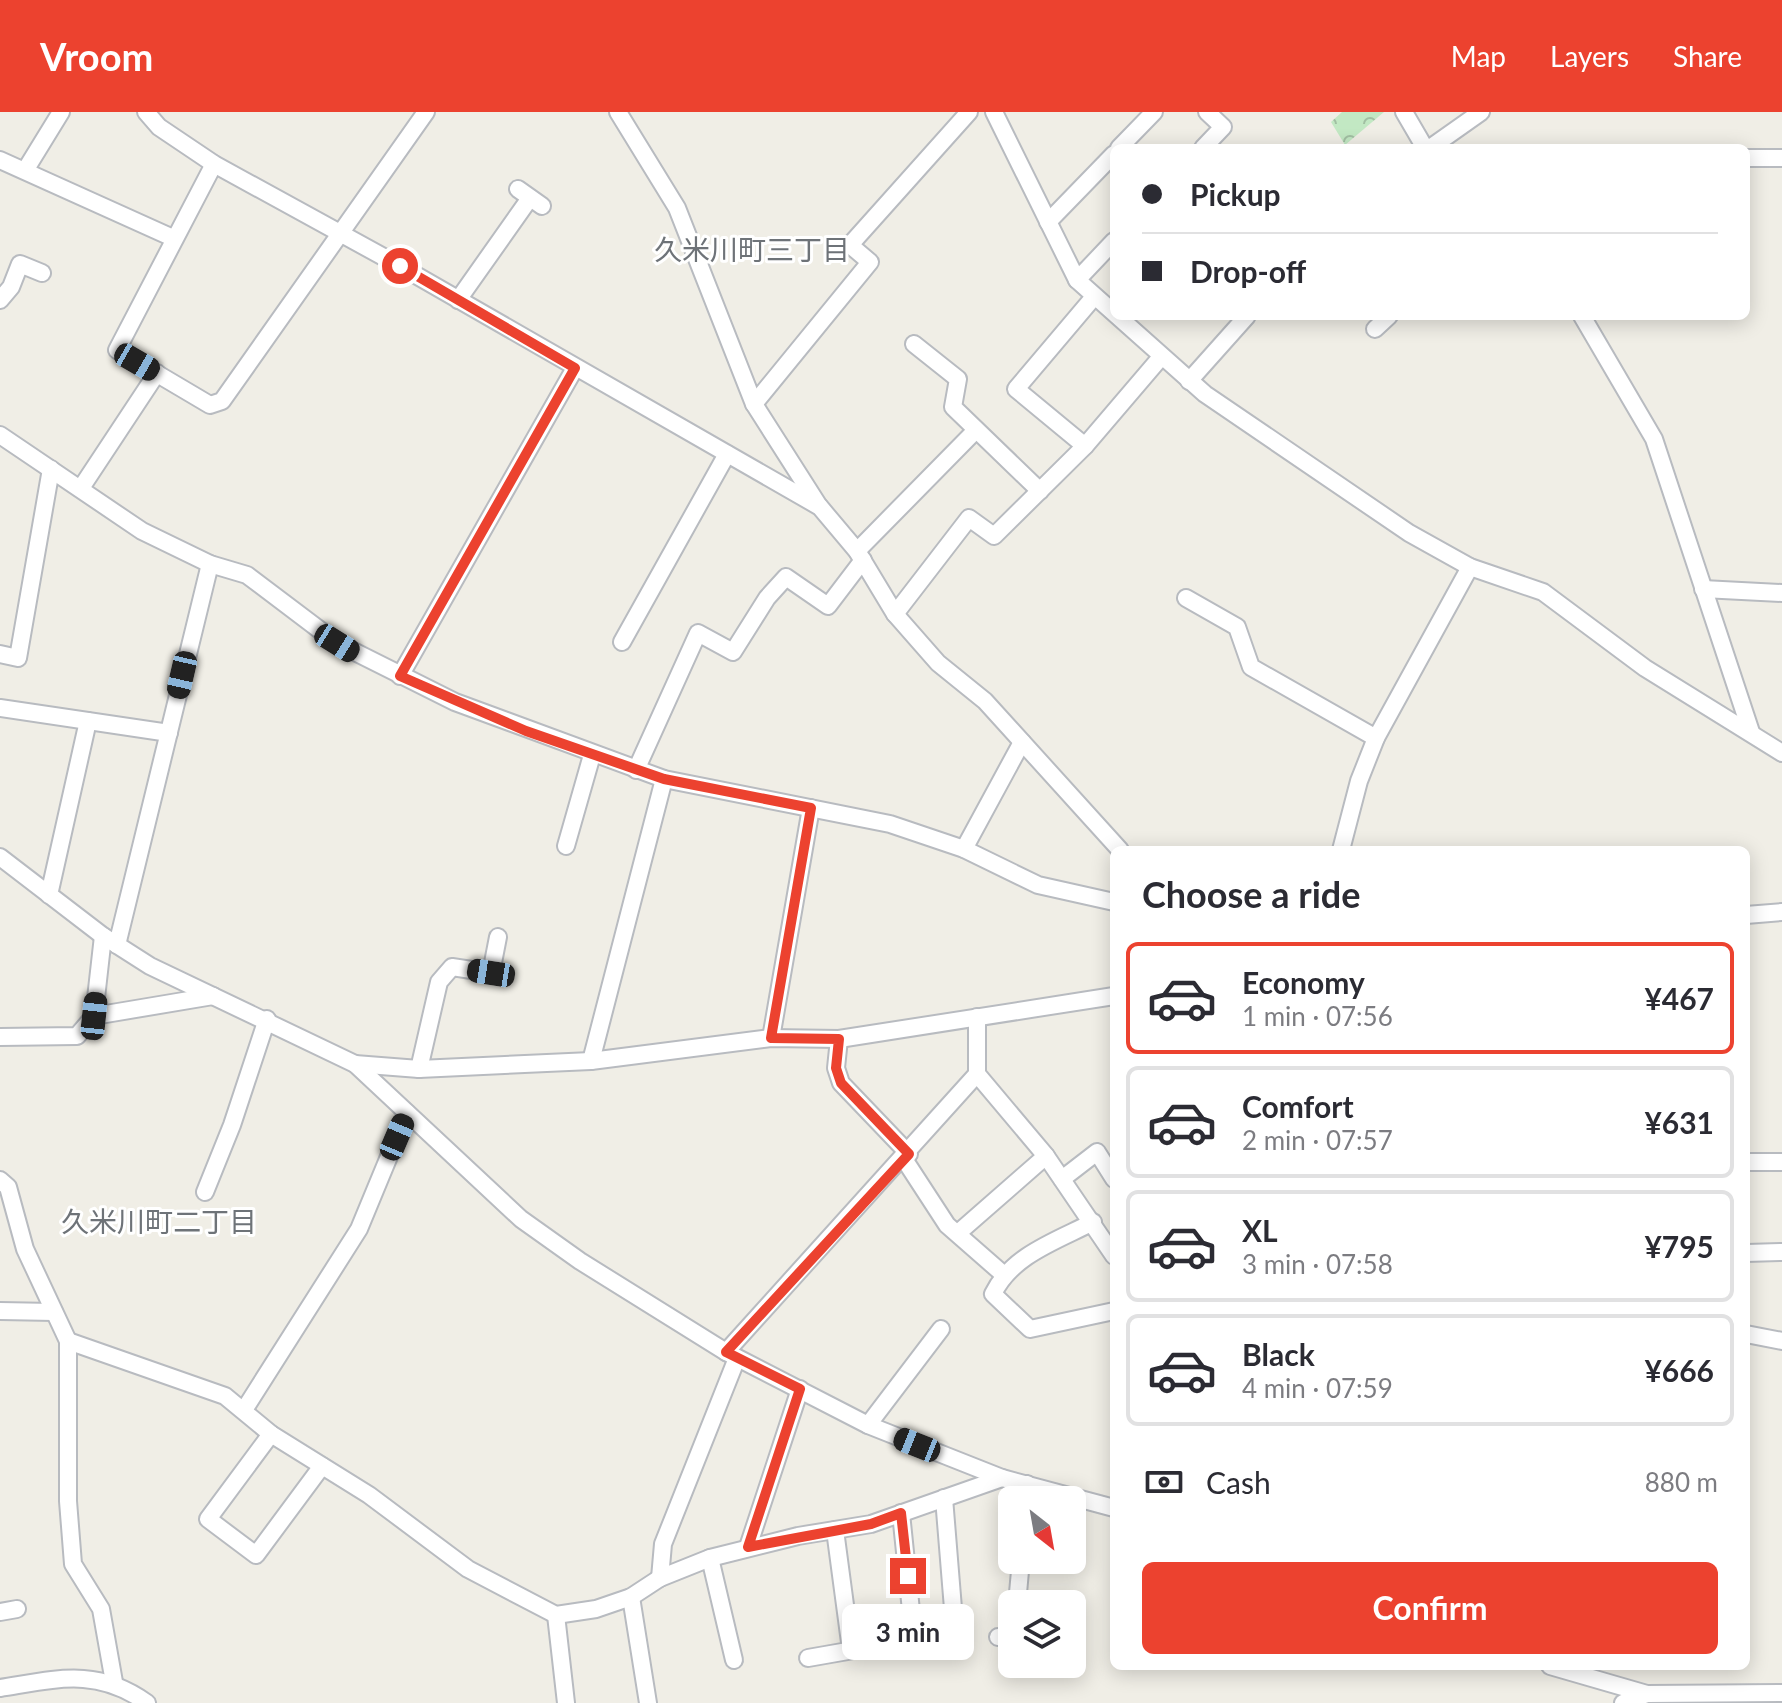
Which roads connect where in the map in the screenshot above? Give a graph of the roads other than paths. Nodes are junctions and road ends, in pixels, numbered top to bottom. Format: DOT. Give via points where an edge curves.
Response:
graph roads {
  1 [pos="61,112"];
  2 [pos="146,112"];
  3 [pos="426,112"];
  4 [pos="618,112"];
  5 [pos="969,112"];
  6 [pos="994,112"];
  7 [pos="1154,112"];
  8 [pos="1207,112"];
  9 [pos="1404,112"];
  10 [pos="1481,112"];
  11 [pos="1123,144"];
  12 [pos="1207,144"];
  13 [pos="1425,144"];
  14 [pos="1434,144"];
  15 [pos="1110,158"];
  16 [pos="1750,158"];
  17 [pos="1782,158"];
  18 [pos="0,161"];
  19 [pos="214,164"];
  20 [pos="26,169"];
  21 [pos="530,198"];
  22 [pos="1048,222"];
  23 [pos="339,233"];
  24 [pos="173,238"];
  25 [pos="1110,245"];
  26 [pos="42,273"];
  27 [pos="1077,280"];
  28 [pos="1093,298"];
  29 [pos="0,300"];
  30 [pos="458,300"];
  31 [pos="1110,313"];
  32 [pos="1118,320"];
  33 [pos="1243,320"];
  34 [pos="1385,320"];
  35 [pos="1584,320"];
  36 [pos="1375,329"];
  37 [pos="914,344"];
  38 [pos="1161,357"];
  39 [pos="575,368"];
  40 [pos="157,373"];
  41 [pos="1189,381"];
  42 [pos="754,404"];
  43 [pos="976,430"];
  44 [pos="0,435"];
  45 [pos="1085,446"];
  46 [pos="727,454"];
  47 [pos="51,469"];
  48 [pos="81,488"];
  49 [pos="1040,491"];
  50 [pos="820,507"];
  51 [pos="860,556"];
  52 [pos="210,564"];
  53 [pos="1470,567"];
  54 [pos="1703,589"];
  55 [pos="1782,593"];
  56 [pos="1186,598"];
  57 [pos="895,614"];
  58 [pos="622,642"];
  59 [pos="0,654"];
  60 [pos="400,676"];
  61 [pos="0,708"];
  62 [pos="88,721"];
  63 [pos="1751,732"];
  64 [pos="169,733"];
  65 [pos="1376,738"];
  66 [pos="1022,742"];
  67 [pos="1782,753"];
  68 [pos="592,755"];
  69 [pos="636,770"];
  70 [pos="664,779"];
  71 [pos="811,808"];
  72 [pos="566,846"];
  73 [pos="1115,846"];
  74 [pos="1342,846"];
  75 [pos="964,849"];
  76 [pos="0,857"];
  77 [pos="49,895"];
  78 [pos="1110,901"];
  79 [pos="1782,912"];
  80 [pos="1750,915"];
  81 [pos="498,937"];
  82 [pos="110,941"];
  83 [pos="213,996"];
  84 [pos="1110,997"];
  85 [pos="94,1016"];
  86 [pos="977,1017"];
  87 [pos="267,1019"];
  88 [pos="0,1037"];
  89 [pos="771,1038"];
  90 [pos="839,1039"];
  91 [pos="591,1061"];
  92 [pos="355,1064"];
  93 [pos="419,1069"];
  94 [pos="977,1074"];
  95 [pos="407,1113"];
  96 [pos="906,1156"];
  97 [pos="1046,1156"];
  98 [pos="1750,1162"];
  99 [pos="1782,1162"];
  100 [pos="1110,1173"];
  101 [pos="1062,1179"];
  102 [pos="0,1180"];
  103 [pos="205,1192"];
  104 [pos="1103,1229"];
  105 [pos="958,1233"];
  106 [pos="1782,1252"];
  107 [pos="1750,1253"];
  108 [pos="1003,1274"];
  109 [pos="0,1311"];
  110 [pos="54,1312"];
  111 [pos="1110,1312"];
  112 [pos="941,1329"];
  113 [pos="1750,1335"];
  114 [pos="68,1341"];
  115 [pos="1782,1341"];
  116 [pos="732,1355"];
  117 [pos="800,1389"];
  118 [pos="244,1410"];
  119 [pos="868,1425"];
  120 [pos="271,1434"];
  121 [pos="322,1466"];
  122 [pos="1002,1478"];
  123 [pos="1016,1486"];
  124 [pos="944,1498"];
  125 [pos="1086,1503"];
  126 [pos="1110,1507"];
  127 [pos="901,1513"];
  128 [pos="835,1530"];
  129 [pos="748,1547"];
  130 [pos="710,1558"];
  131 [pos="660,1578"];
  132 [pos="631,1597"];
  133 [pos="556,1615"];
  134 [pos="882,1645"];
  135 [pos="851,1650"];
  136 [pos="808,1658"];
  137 [pos="734,1660"];
  138 [pos="1564,1670"];
  139 [pos="114,1682"];
  140 [pos="0,1688"];
  141 [pos="1782,1693"];
  142 [pos="1647,1694"];
  143 [pos="147,1703"];
  144 [pos="566,1703"];
  145 [pos="648,1703"];
  146 [pos="1623,1703"];
  1 -- 20 [label="street"];
  2 -- 19 [label="street" via="159,127"];
  3 -- 23 [label="street"];
  4 -- 42 [label="street" via="677,208"];
  5 -- 42 [label="street" via="850,245 870,262"];
  6 -- 22 [label="street"];
  7 -- 11 [label="street"];
  8 -- 12 [label="street" via="1223,127"];
  9 -- 13 [label="street"];
  10 -- 14 [label="street"];
  15 -- 22 [label="street"];
  16 -- 17 [label="street"];
  18 -- 20 [label="street"];
  19 -- 23 [label="street"];
  19 -- 24 [label="street"];
  20 -- 24 [label="street"];
  21 -- 30 [label="street"];
  22 -- 27 [label="street"];
  23 -- 30 [label="street"];
  23 -- 40 [label="street" via="222,401 210,405"];
  24 -- 40 [label="street" via="117,350"];
  25 -- 27 [label="street"];
  26 -- 29 [label="street" via="20,264"];
  27 -- 28 [label="street"];
  28 -- 31 [label="street"];
  28 -- 45 [label="street" via="1016,389"];
  30 -- 39 [label="street"];
  32 -- 38 [label="street"];
  33 -- 41 [label="street"];
  34 -- 36 [label="street"];
  35 -- 54 [label="street" via="1654,439"];
  37 -- 43 [label="street" via="958,379 953,407"];
  38 -- 41 [label="street"];
  38 -- 45 [label="street"];
  39 -- 46 [label="street"];
  39 -- 60 [label="street"];
  40 -- 48 [label="street"];
  41 -- 53 [label="street" via="1409,533"];
  42 -- 50 [label="street"];
  43 -- 49 [label="street"];
  43 -- 51 [label="street"];
  44 -- 47 [label="street"];
  45 -- 49 [label="street"];
  46 -- 50 [label="street"];
  46 -- 58 [label="street"];
  47 -- 48 [label="street"];
  47 -- 59 [label="street" via="18,658"];
  48 -- 52 [label="street" via="142,531"];
  49 -- 57 [label="street" via="994,536 969,518"];
  50 -- 51 [label="street"];
  51 -- 57 [label="street"];
  51 -- 69 [label="street" via="828,606 786,577 733,652 698,633"];
  52 -- 60 [label="street" via="247,575 337,643"];
  52 -- 64 [label="street"];
  53 -- 63 [label="street" via="1543,592 1645,668"];
  53 -- 65 [label="street"];
  54 -- 55 [label="street"];
  54 -- 63 [label="street"];
  56 -- 65 [label="street" via="1237,627 1251,667"];
  57 -- 66 [label="street"];
  60 -- 68 [label="street"];
  61 -- 62 [label="street"];
  62 -- 64 [label="street"];
  62 -- 77 [label="street"];
  63 -- 67 [label="street"];
  64 -- 82 [label="street"];
  65 -- 74 [label="street"];
  66 -- 73 [label="street"];
  66 -- 75 [label="street"];
  68 -- 69 [label="street"];
  68 -- 72 [label="street"];
  69 -- 70 [label="street"];
  70 -- 71 [label="street"];
  70 -- 91 [label="street"];
  71 -- 75 [label="street" via="890,824"];
  71 -- 89 [label="street"];
  75 -- 78 [label="street" via="1038,885"];
  76 -- 77 [label="street"];
  77 -- 82 [label="street"];
  79 -- 80 [label="street"];
  81 -- 93 [label="street" via="491,973 452,967 439,982"];
  82 -- 83 [label="street"];
  82 -- 85 [label="street"];
  83 -- 85 [label="street"];
  83 -- 87 [label="street"];
  84 -- 86 [label="street"];
  85 -- 88 [label="street" via="77,1036"];
  86 -- 90 [label="street"];
  86 -- 94 [label="street"];
  87 -- 92 [label="street"];
  87 -- 103 [label="street"];
  89 -- 90 [label="street"];
  89 -- 91 [label="street"];
  90 -- 96 [label="street" via="836,1068 841,1083"];
  91 -- 93 [label="street"];
  92 -- 93 [label="street"];
  92 -- 95 [label="street"];
  94 -- 96 [label="street"];
  94 -- 97 [label="street"];
  95 -- 116 [label="street" via="521,1219"];
  95 -- 118 [label="street" via="359,1229"];
  96 -- 105 [label="street" via="947,1225"];
  96 -- 116 [label="street"];
  97 -- 101 [label="street"];
  97 -- 105 [label="street"];
  98 -- 99 [label="street"];
  100 -- 101 [label="street" via="1097,1152"];
  101 -- 104 [label="street"];
  102 -- 110 [label="street" via="8,1187 25,1249"];
  104 -- 108 [label="street" via="1029,1254"];
  105 -- 108 [label="street"];
  106 -- 107 [label="street"];
  108 -- 111 [label="street" via="993,1294 1030,1329"];
  109 -- 110 [label="street"];
  110 -- 114 [label="street"];
  112 -- 119 [label="street"];
  113 -- 115 [label="street"];
  114 -- 118 [label="street" via="225,1396"];
  114 -- 139 [label="street" via="73,1564 101,1609"];
  116 -- 117 [label="street"];
  116 -- 131 [label="street" via="663,1544"];
  117 -- 119 [label="street"];
  117 -- 129 [label="street"];
  118 -- 120 [label="street"];
  119 -- 122 [label="street"];
  120 -- 121 [label="street"];
  120 -- 121 [label="street" via="208,1519 256,1555"];
  121 -- 133 [label="street" via="468,1569"];
  122 -- 123 [label="street"];
  122 -- 124 [label="street"];
  124 -- 127 [label="street"];
  124 -- 127 [label="street" via="955,1633 914,1640"];
  125 -- 126 [label="street"];
  127 -- 128 [label="street"];
  128 -- 129 [label="street"];
  128 -- 135 [label="street"];
  129 -- 130 [label="street"];
  130 -- 131 [label="street"];
  130 -- 137 [label="street"];
  131 -- 132 [label="street"];
  132 -- 133 [label="street"];
  132 -- 145 [label="street"];
  133 -- 144 [label="street"];
  134 -- 135 [label="street"];
  135 -- 136 [label="street"];
  138 -- 142 [label="street"];
  139 -- 140 [label="street" via="80,1678"];
  139 -- 143 [label="street"];
  141 -- 142 [label="street"];
  142 -- 146 [label="street"];
}
